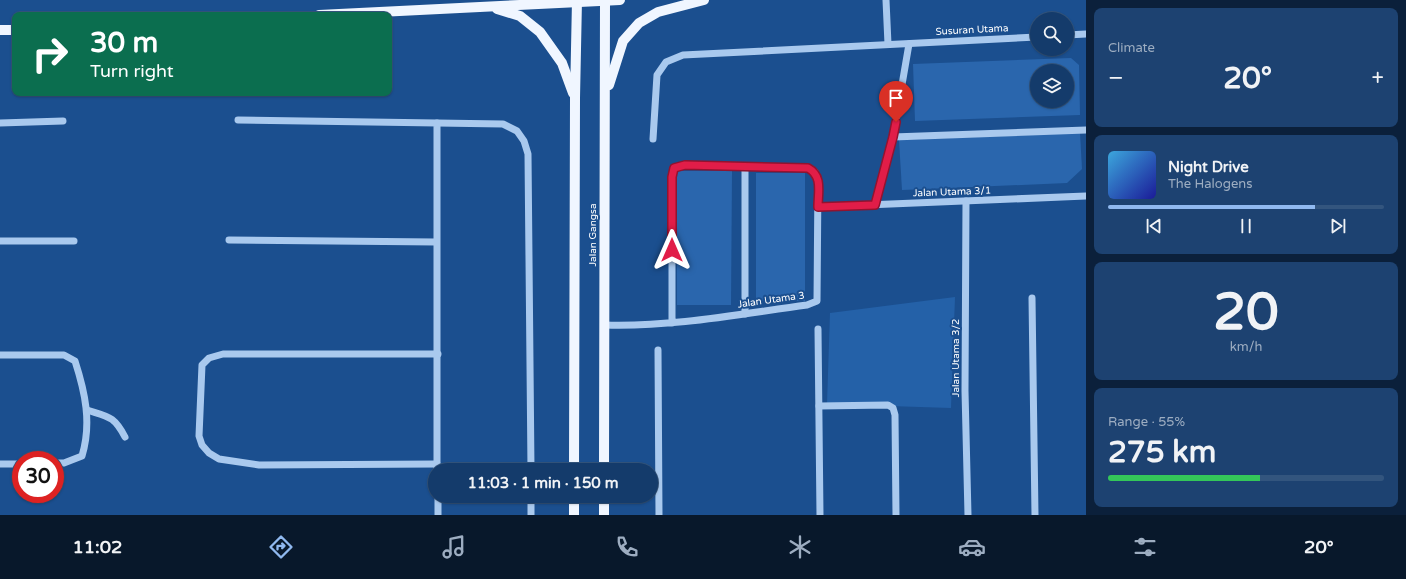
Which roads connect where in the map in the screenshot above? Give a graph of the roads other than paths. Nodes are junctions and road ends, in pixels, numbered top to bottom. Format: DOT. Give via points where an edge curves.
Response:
graph roads {
  1 [pos="606,0"];
  2 [pos="620,0"];
  3 [pos="704,0"];
  4 [pos="886,0"];
  5 [pos="577,1"];
  6 [pos="489,7"];
  7 [pos="383,12"];
  8 [pos="0,30"];
  9 [pos="12,30"];
  10 [pos="1086,34"];
  11 [pos="1074,35"];
  12 [pos="1030,37"];
  13 [pos="888,44"];
  14 [pos="909,44"];
  15 [pos="606,93"];
  16 [pos="575,98"];
  17 [pos="238,120"];
  18 [pos="63,121"];
  19 [pos="437,123"];
  20 [pos="0,124"];
  21 [pos="1086,130"];
  22 [pos="893,137"];
  23 [pos="653,139"];
  24 [pos="745,167"];
  25 [pos="1086,196"];
  26 [pos="966,201"];
  27 [pos="875,205"];
  28 [pos="818,207"];
  29 [pos="229,240"];
  30 [pos="0,241"];
  31 [pos="74,241"];
  32 [pos="436,242"];
  33 [pos="1032,298"];
  34 [pos="745,314"];
  35 [pos="672,323"];
  36 [pos="605,325"];
  37 [pos="818,329"];
  38 [pos="658,350"];
  39 [pos="438,354"];
  40 [pos="0,355"];
  41 [pos="819,406"];
  42 [pos="87,410"];
  43 [pos="125,437"];
  44 [pos="64,463"];
  45 [pos="437,463"];
  46 [pos="531,463"];
  47 [pos="574,463"];
  48 [pos="604,463"];
  49 [pos="0,464"];
  50 [pos="12,464"];
  51 [pos="428,467"];
  52 [pos="438,503"];
  53 [pos="531,503"];
  54 [pos="574,503"];
  55 [pos="604,503"];
  56 [pos="438,515"];
  57 [pos="531,515"];
  58 [pos="574,515"];
  59 [pos="604,515"];
  60 [pos="659,515"];
  61 [pos="820,515"];
  62 [pos="896,515"];
  63 [pos="968,515"];
  64 [pos="1035,515"];
  1 -- 2 [label="main road"];
  1 -- 5 [label="main road"];
  1 -- 15 [label="main road, Jalan Gangsa"];
  3 -- 15 [label="main road" via="658,12 639,23 623,41"];
  4 -- 13 [label="street"];
  5 -- 6 [label="main road"];
  5 -- 16 [label="main road, Jalan Gangsa"];
  6 -- 7 [label="main road"];
  6 -- 16 [label="main road" via="520,16 540,32 562,63"];
  8 -- 9 [label="main road"];
  10 -- 11 [label="street"];
  12 -- 14 [label="street, Susuran Utama"];
  13 -- 14 [label="street, Susuran Utama"];
  13 -- 23 [label="street, Susuran Utama" via="683,55 666,62 657,75"];
  14 -- 22 [label="street"];
  15 -- 36 [label="main road, Jalan Gangsa"];
  16 -- 47 [label="main road, Jalan Gangsa"];
  17 -- 19 [label="street"];
  18 -- 20 [label="street"];
  19 -- 32 [label="street"];
  19 -- 46 [label="street" via="503,124 517,131 524,141 528,154"];
  21 -- 22 [label="street"];
  22 -- 27 [label="street"];
  24 -- 28 [label="street, Jalan Utama 3" via="808,168 815,172 818,180"];
  24 -- 34 [label="street"];
  24 -- 35 [label="street" via="685,165 674,168"];
  25 -- 26 [label="street, Jalan Utama 3/1"];
  26 -- 27 [label="street, Jalan Utama 3/1"];
  26 -- 63 [label="street, Jalan Utama 3/2" via="965,391"];
  27 -- 28 [label="street, Jalan Utama 3/1"];
  28 -- 34 [label="street, Jalan Utama 3" via="818,301 807,305"];
  29 -- 32 [label="street"];
  30 -- 31 [label="street"];
  32 -- 39 [label="street"];
  33 -- 64 [label="street"];
  34 -- 35 [label="street, Jalan Utama 3"];
  35 -- 36 [label="street, Jalan Utama 3"];
  36 -- 48 [label="main road, Jalan Gangsa"];
  37 -- 41 [label="street"];
  38 -- 60 [label="street"];
  39 -- 45 [label="street"];
  39 -- 51 [label="street" via="223,354 209,358 202,365 199,436 202,445 219,459 259,465"];
  40 -- 42 [label="street" via="64,355 75,361"];
  41 -- 61 [label="street"];
  41 -- 62 [label="street" via="888,405 893,408"];
  42 -- 43 [label="street" via="111,418 119,425"];
  42 -- 44 [label="street" via="86,443 82,456"];
  49 -- 50 [label="street"];
  52 -- 56 [label="street"];
  53 -- 57 [label="street"];
  54 -- 58 [label="main road"];
  55 -- 59 [label="main road"];
}
